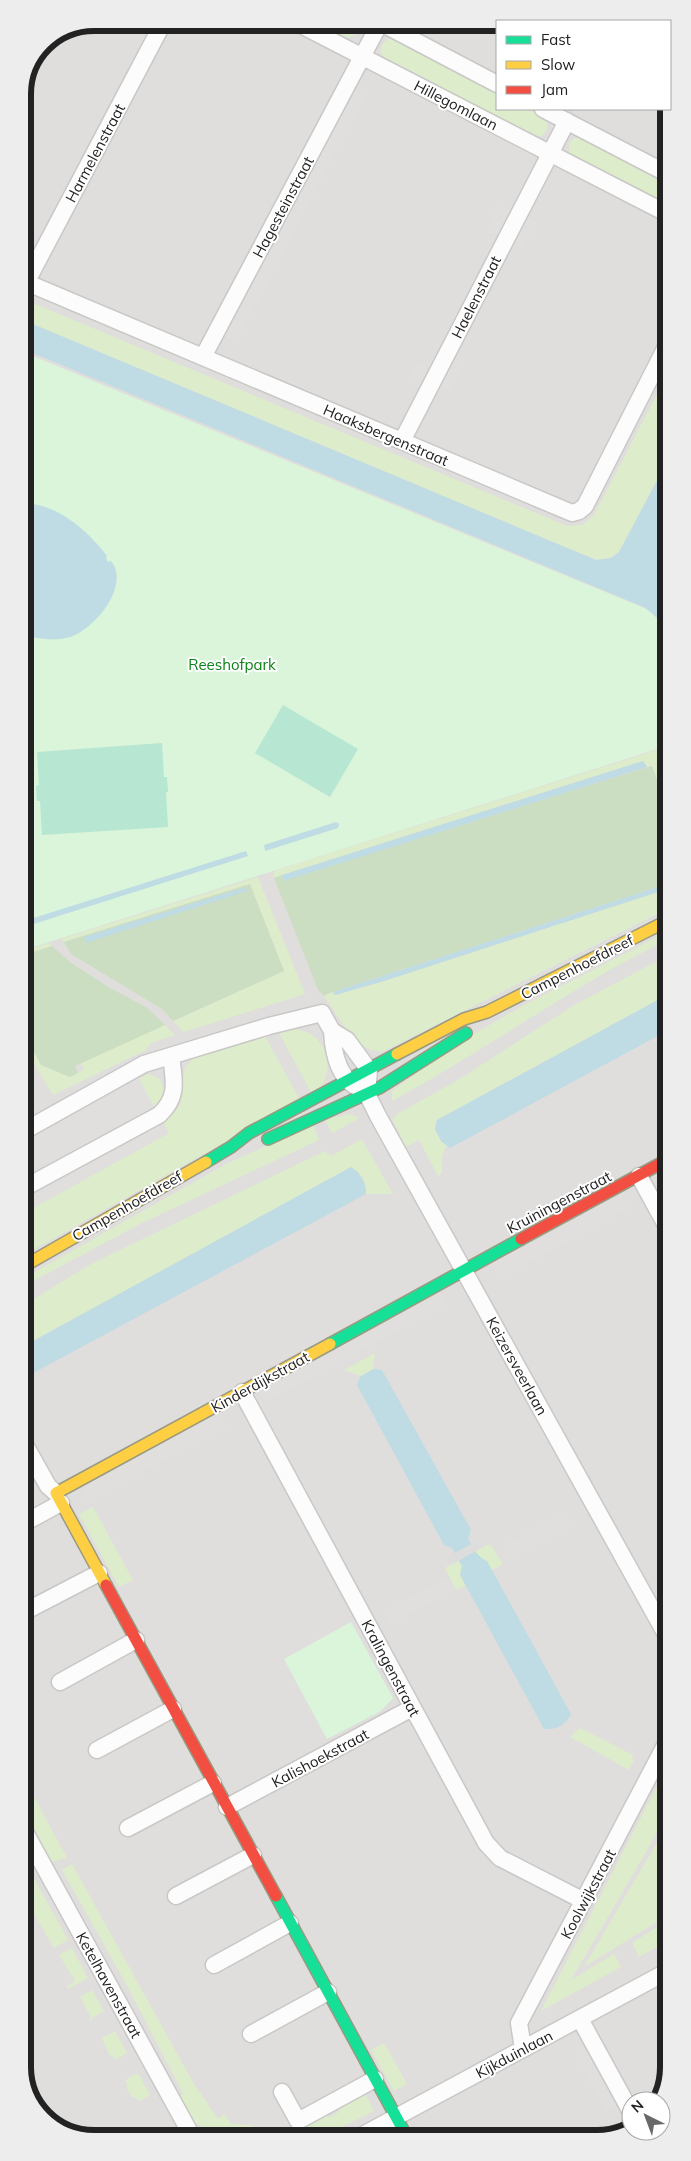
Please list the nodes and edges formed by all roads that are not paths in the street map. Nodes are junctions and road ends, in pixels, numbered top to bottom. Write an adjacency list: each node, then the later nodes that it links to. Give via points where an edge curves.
1 (158, 31): 12 (street, Harmelenstraat)
2 (313, 31): 5 (street, Hillegomlaan)
3 (376, 31): 5 (street)
4 (396, 31): 6 (street)
5 (362, 56): 9 (street, Hillegomlaan); 14 (street, Hagesteinstraat)
6 (496, 83)
7 (545, 110): 8 (street)
8 (567, 121): 9 (street); 10 (street)
9 (550, 153): 11 (street, Hillegomlaan); 16 (street, Haelenstraat)
10 (660, 170)
11 (660, 210)
12 (31, 271)
13 (31, 285): 14 (street, Haaksbergenstraat)
14 (203, 357): 16 (street, Haaksbergenstraat)
15 (660, 359): 16 (street, Haaksbergenstraat, via 585,506 579,511 572,513)
16 (402, 441)
17 (660, 925): 18 (street, Campenhoefdreef)
18 (487, 1012): 21 (street, Campenhoefdreef, via 464,1019); 23 (street, Campenhoefdreef, via 468,1032)
19 (332, 1031): 20 (street, via 322,1013); 21 (street, via 347,1040); 22 (street, via 333,1050)
20 (171, 1056): 24 (street, via 144,1064); 28 (street, via 174,1093 170,1105 159,1115)
21 (369, 1070): 22 (street, Campenhoefdreef); 23 (street)
22 (346, 1081): 23 (street); 25 (street, Campenhoefdreef, via 250,1133)
23 (367, 1094): 25 (street, Campenhoefdreef, via 255,1144); 31 (street, Keizersveerlaan)
24 (31, 1127)
25 (231, 1147): 30 (street, Campenhoefdreef)
26 (660, 1164): 27 (street, Kruiningenstraat)
27 (639, 1176): 29 (street); 31 (street, Kruiningenstraat)
28 (31, 1184)
29 (660, 1213)
30 (31, 1262)
31 (464, 1270): 32 (street, Kinderdijkstraat); 38 (street, Keizersveerlaan)
32 (242, 1392): 34 (street, Kinderdijkstraat); 41 (street, Kralingenstraat)
33 (31, 1456): 34 (street)
34 (58, 1498): 35 (street, Kinderdijkstraat); 36 (street)
35 (31, 1518)
36 (99, 1573): 37 (street); 39 (street)
37 (31, 1608)
38 (660, 1624)
39 (136, 1640): 40 (street); 42 (street)
40 (60, 1682)
41 (412, 1708): 46 (street, Kalishoekstraat); 51 (street, Kralingenstraat, via 492,1851)
42 (173, 1709): 43 (street); 45 (street)
43 (97, 1750)
44 (660, 1755): 51 (street, Koolwijkstraat)
45 (214, 1783): 46 (street); 47 (street)
46 (227, 1807): 49 (street)
47 (128, 1828)
48 (31, 1843): 63 (street, Ketelhavenstraat)
49 (253, 1855): 50 (street); 52 (street)
50 (176, 1896)
51 (584, 1901): 58 (street, Koolwijkstraat, via 519,2023)
52 (290, 1924): 53 (street); 55 (street)
53 (214, 1965)
54 (660, 1975): 56 (street, Kijkduinlaan)
55 (328, 1992): 57 (street); 59 (street)
56 (580, 2019): 58 (street, Kijkduinlaan); 61 (street)
57 (251, 2034)
58 (523, 2049): 62 (street, Kijkduinlaan)
59 (375, 2080): 60 (street, via 298,2121); 62 (street)
60 (282, 2092)
61 (621, 2094)
62 (396, 2117): 64 (street, Kijkduinlaan); 65 (street)
63 (189, 2130)
64 (372, 2130)
65 (403, 2130)

